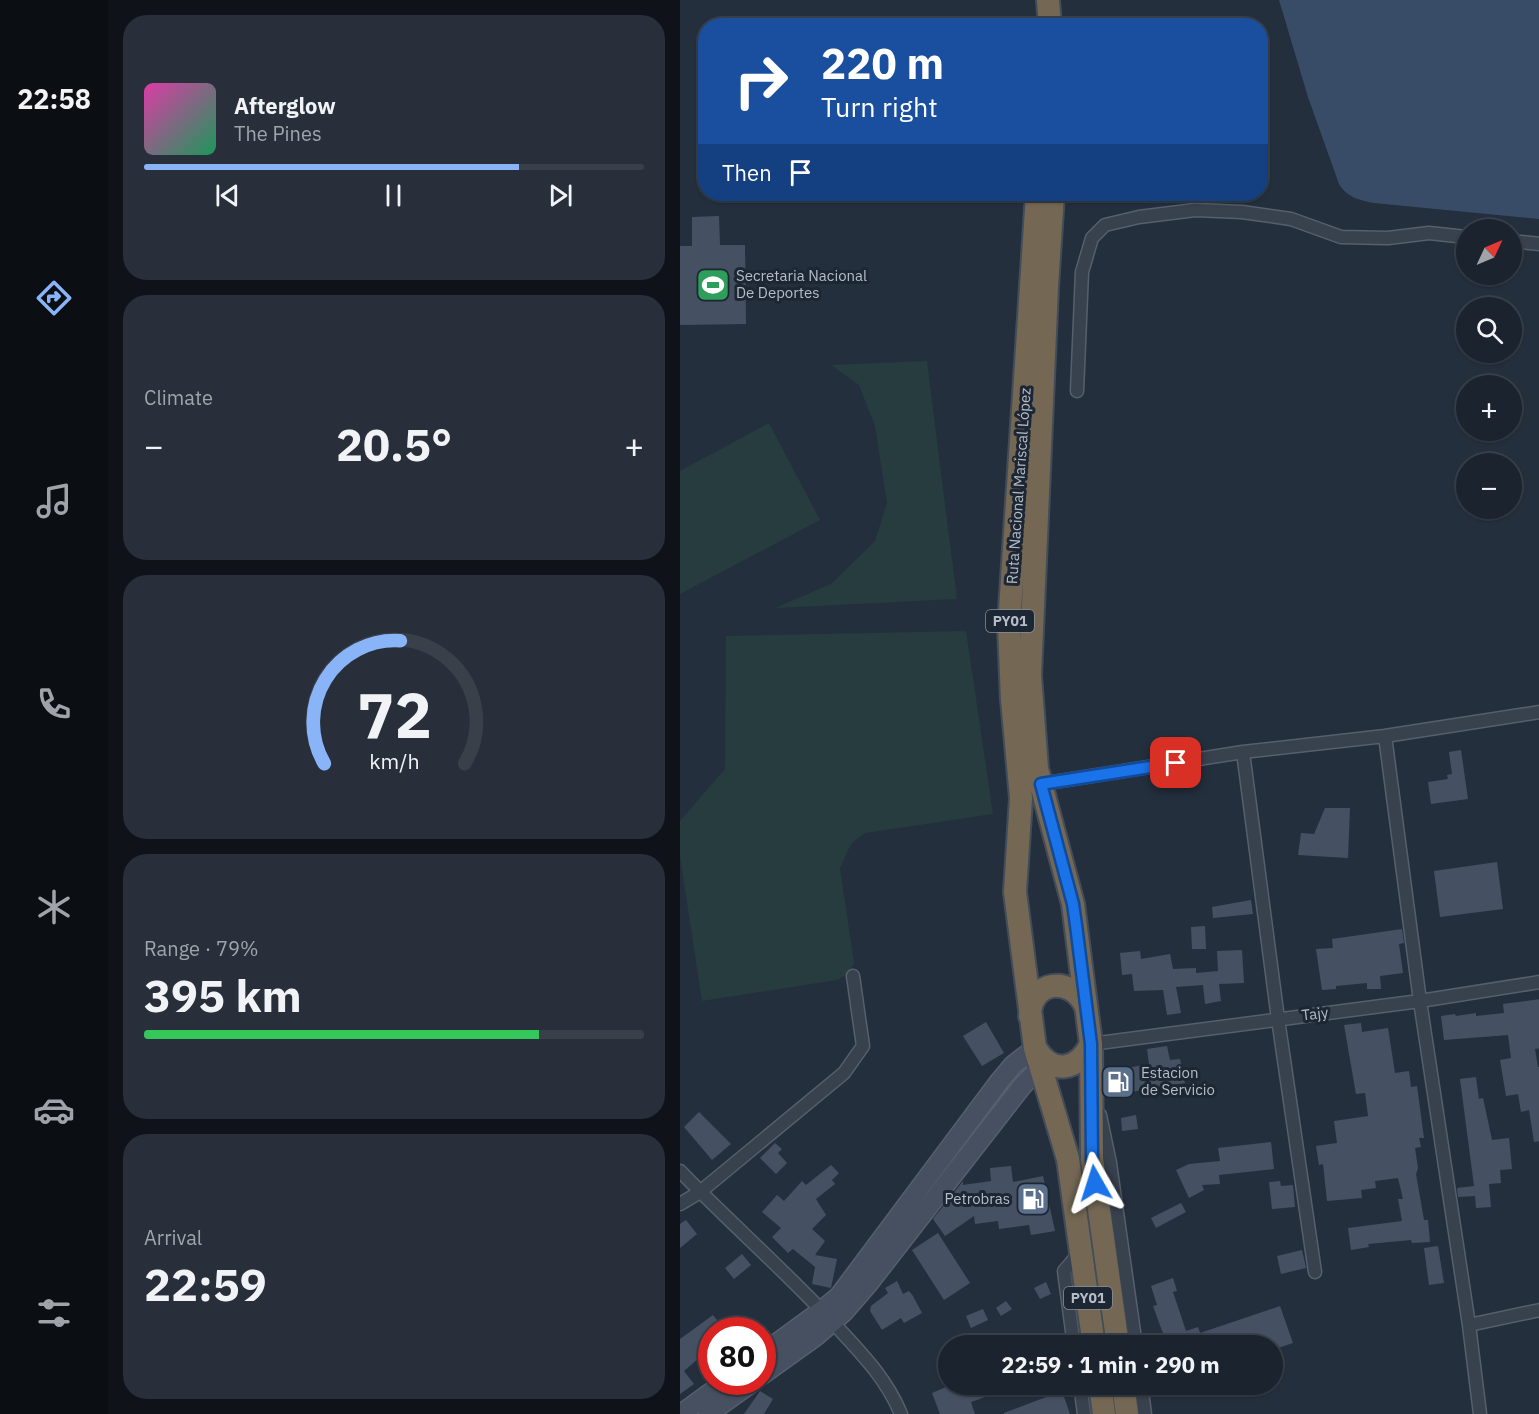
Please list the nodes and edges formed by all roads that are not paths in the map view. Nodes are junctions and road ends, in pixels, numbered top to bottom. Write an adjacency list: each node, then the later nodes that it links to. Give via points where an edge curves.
1 (1033, 0): 3 (highway)
2 (1048, 0): 4 (highway)
3 (1034, 18)
4 (1049, 18)
5 (1037, 201): 19 (highway, Ruta Nacional Mariscal López / PY01, via 1009,626 1021,798 1015,892)
6 (1053, 201): 14 (highway, Ruta Nacional Mariscal López / PY01, via 1030,675)
7 (1456, 236): 10 (street, via 1429,233 1388,238 1341,237 1291,219 1194,210 1105,225 1092,238 1082,272)
8 (1522, 242): 9 (street)
9 (1540, 244)
10 (1077, 391)
11 (1540, 712): 12 (street)
12 (1385, 736): 13 (street); 17 (street)
13 (1243, 752): 14 (street); 20 (street)
14 (1041, 784): 18 (highway, Ruta Nacional Mariscal López / PY01, via 1073,904)
15 (853, 976): 26 (street, via 863,1046 858,1056 844,1073)
16 (1540, 982): 17 (street, Tajy)
17 (1420, 1001): 20 (street, Tajy); 32 (street)
18 (1086, 1007): 19 (highway, via 1073,990 1052,986 1034,998); 21 (highway, Ruta Nacional Mariscal López / PY01)
19 (1030, 1019): 22 (highway, Ruta Nacional Mariscal López / PY01)
20 (1278, 1019): 21 (street, Tajy); 29 (street)
21 (1091, 1044): 23 (highway, via 1076,1064); 24 (highway, Ruta Nacional Mariscal López / PY01)
22 (1035, 1048): 23 (highway, via 1052,1065); 31 (main road, via 1013,1065)
23 (1050, 1069): 28 (highway, PY01); 31 (main road, via 1033,1075 1023,1085 869,1283)
24 (1091, 1072): 35 (highway, Ruta Nacional Mariscal López / PY01, via 1092,1160); 36 (street, via 1110,1163)
25 (680, 1171): 26 (street)
26 (700, 1192): 27 (street); 31 (street)
27 (680, 1204)
28 (1081, 1251): 33 (street, via 1064,1271); 34 (highway, PY01)
29 (1315, 1272)
30 (1540, 1310): 32 (street)
31 (827, 1316): 37 (main road); 38 (main road, via 815,1337); 47 (street, via 873,1366 893,1394)
32 (1469, 1325): 52 (street)
33 (1073, 1335)
34 (1092, 1335)
35 (1116, 1335)
36 (1134, 1335)
37 (776, 1346)
38 (776, 1365)
39 (707, 1395): 45 (main road)
40 (735, 1395): 46 (main road)
41 (1081, 1395): 48 (street)
42 (1101, 1395): 49 (highway)
43 (1124, 1395): 50 (highway)
44 (1142, 1395): 51 (street)
45 (681, 1414)
46 (708, 1414)
47 (901, 1414)
48 (1084, 1414)
49 (1104, 1414)
50 (1127, 1414)
51 (1145, 1414)
52 (1480, 1414)

